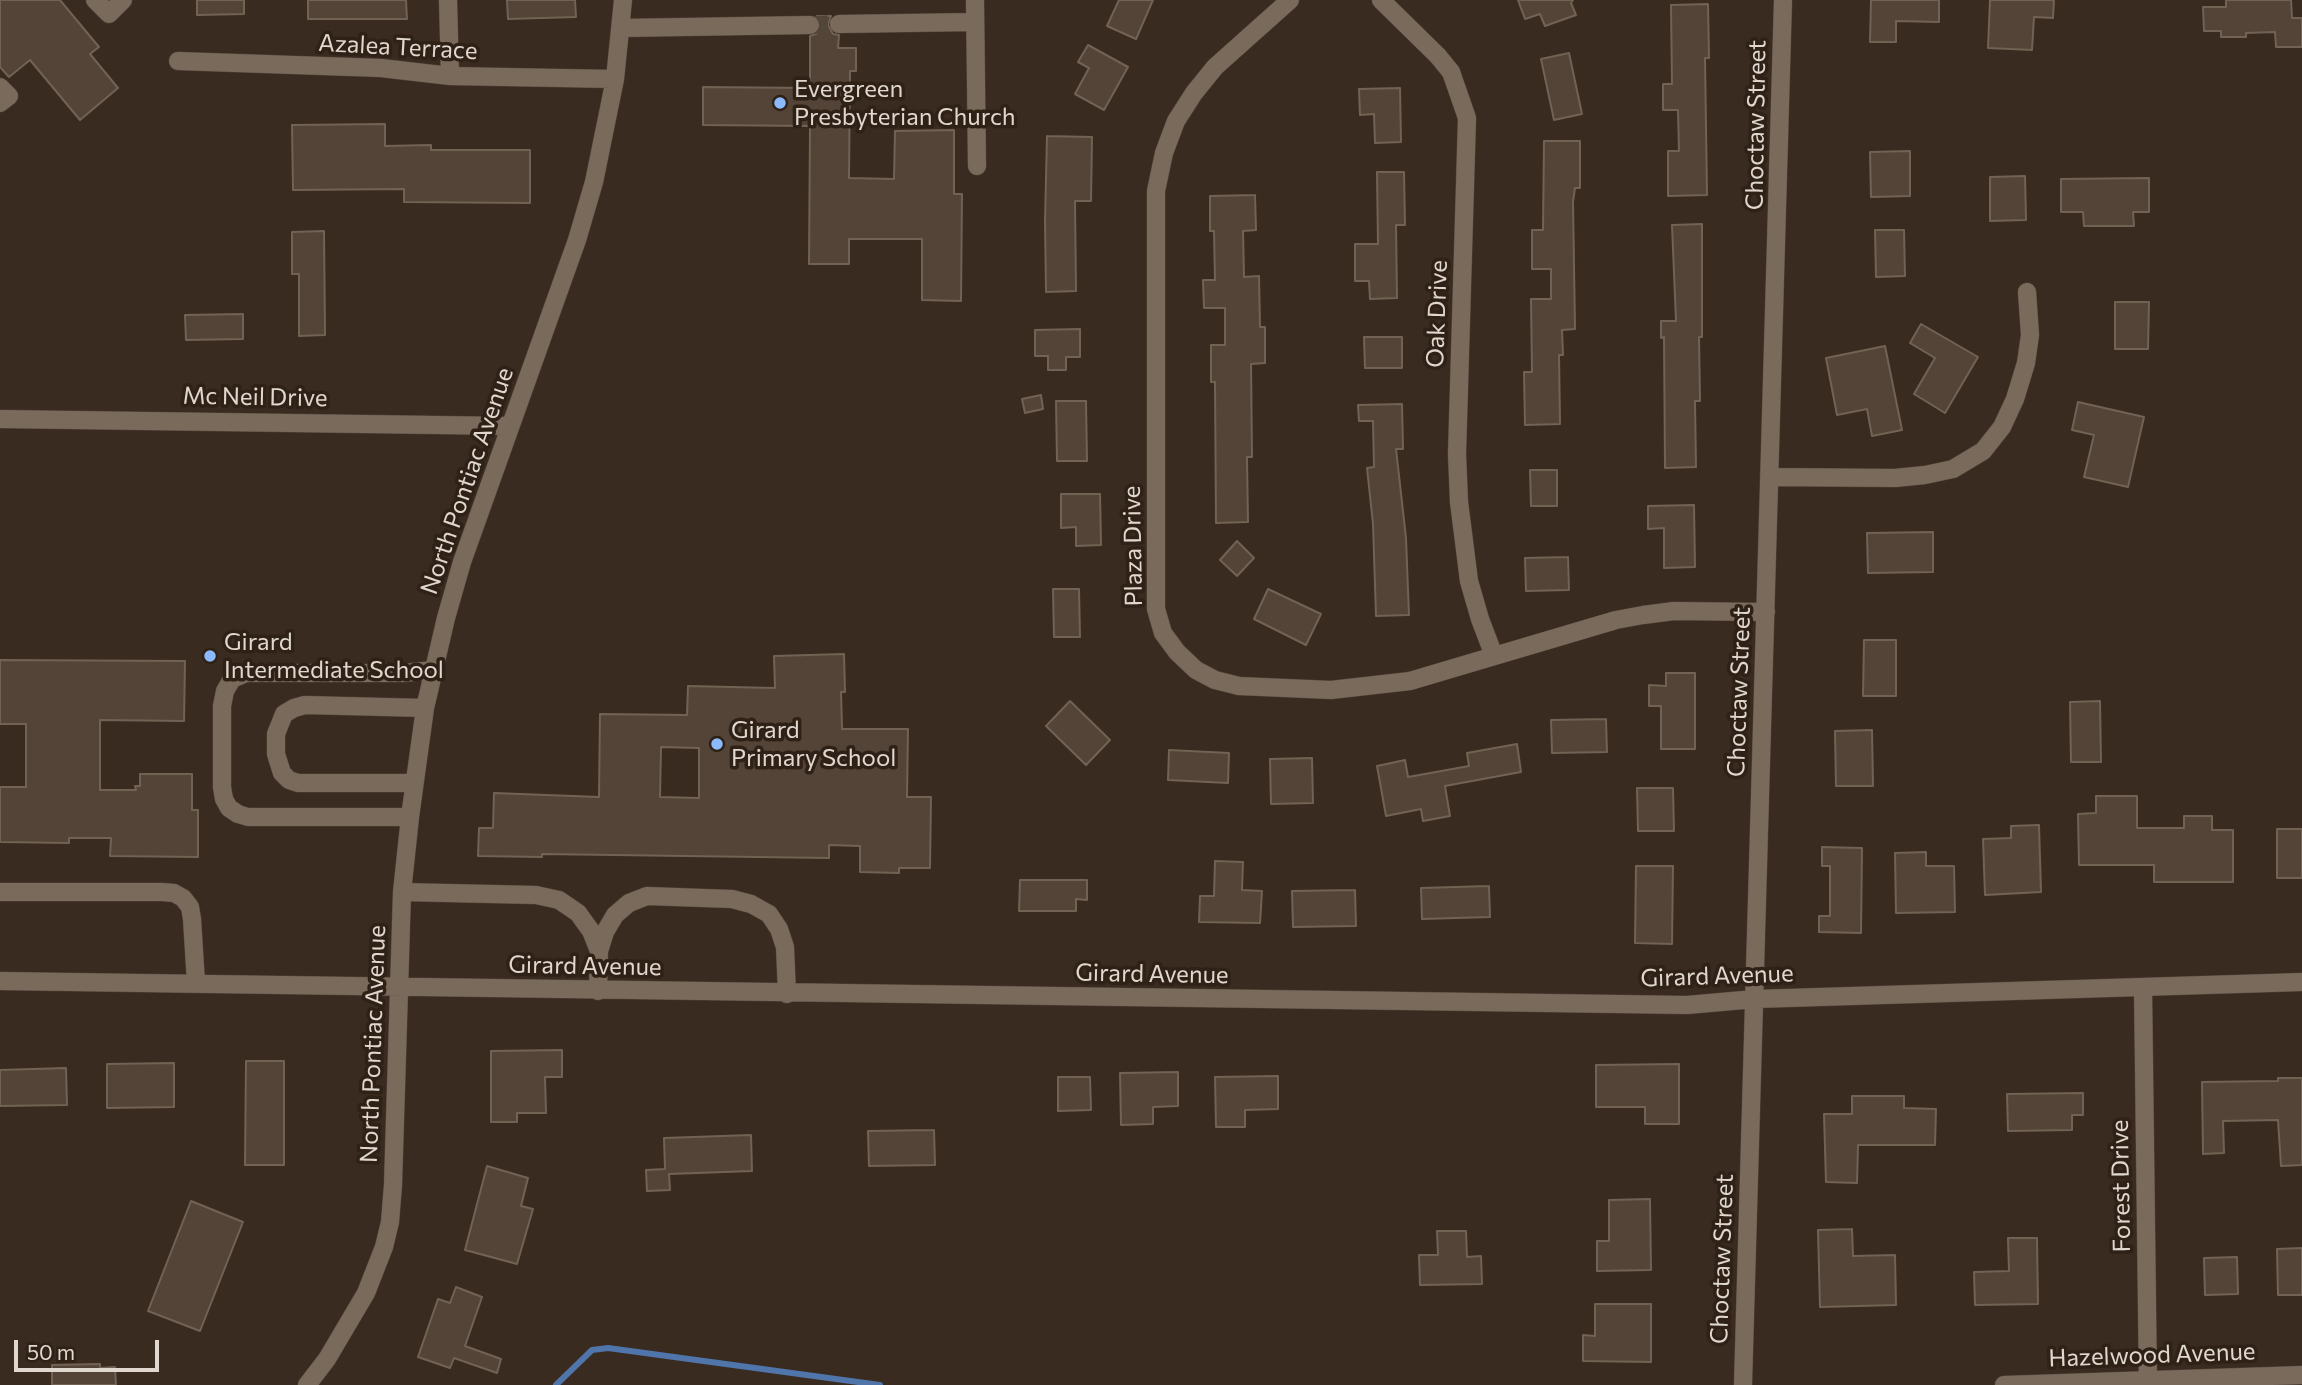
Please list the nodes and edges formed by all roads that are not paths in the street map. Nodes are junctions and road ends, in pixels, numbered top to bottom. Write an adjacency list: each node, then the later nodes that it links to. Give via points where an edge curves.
1 (95, 0): 2 (street, via 109,14)
2 (123, 0)
3 (449, 0): 14 (street)
4 (624, 0): 12 (street, North Pontiac Avenue)
5 (975, 0): 9 (street)
6 (1290, 0): 24 (street, Plaza Drive, via 1215,67 1194,93 1164,153 1156,191 1156,609 1163,633 1196,670 1239,686 1365,687 1410,681)
7 (1381, 0): 24 (street, Oak Drive, via 1451,72 1467,117 1459,502 1469,581)
8 (1783, 0): 22 (street, Choctaw Street)
9 (974, 22): 10 (street); 18 (street)
10 (839, 24)
11 (810, 25): 12 (street)
12 (621, 28): 15 (street, North Pontiac Avenue)
13 (178, 61): 14 (street, Azalea Terrace, via 381,68)
14 (450, 76): 15 (street, Azalea Terrace)
15 (615, 79): 21 (street, North Pontiac Avenue, via 577,240)
16 (0, 87): 17 (street, via 9,96)
17 (0, 103)
18 (977, 166)
19 (2027, 292): 22 (street, via 2030,335 2026,363 2002,427 1983,451 1953,469 1925,475)
20 (0, 419): 21 (street, Mc Neil Drive)
21 (509, 426): 25 (street, North Pontiac Avenue, via 462,562)
22 (1770, 477): 23 (street, Choctaw Street)
23 (1766, 612): 24 (street, Plaza Drive, via 1643,614); 39 (street, Choctaw Street)
24 (1494, 656)
25 (433, 670): 26 (street, North Pontiac Avenue); 28 (street, via 246,673 232,679 222,706 222,788 229,808 238,814)
26 (425, 708): 27 (street, North Pontiac Avenue); 27 (street, via 305,705 284,713 276,734 276,754 289,780)
27 (414, 783): 28 (street, North Pontiac Avenue)
28 (410, 817): 30 (street, North Pontiac Avenue)
29 (0, 891): 34 (street, via 174,893 190,907)
30 (402, 892): 31 (street, via 536,895 559,900 578,913); 35 (street, North Pontiac Avenue)
31 (599, 951): 37 (street); 38 (street, via 615,915 629,903 647,896 732,898 768,914 779,929 785,947)
32 (0, 981): 34 (street, Girard Avenue)
33 (2302, 982): 36 (street, Girard Avenue)
34 (196, 983): 35 (street, Girard Avenue)
35 (400, 986): 37 (street, Girard Avenue); 42 (street, North Pontiac Avenue, via 390,1222 366,1293)
36 (2143, 987): 39 (street, Girard Avenue); 41 (street, Forest Drive)
37 (598, 991): 38 (street, Girard Avenue)
38 (787, 994): 39 (street, Girard Avenue, via 1687,1005)
39 (1755, 999): 43 (street, Choctaw Street)
40 (2302, 1375): 41 (street, Hazelwood Avenue)
41 (2148, 1382): 44 (street, Hazelwood Avenue)
42 (307, 1385)
43 (1743, 1385)
44 (2004, 1385)

